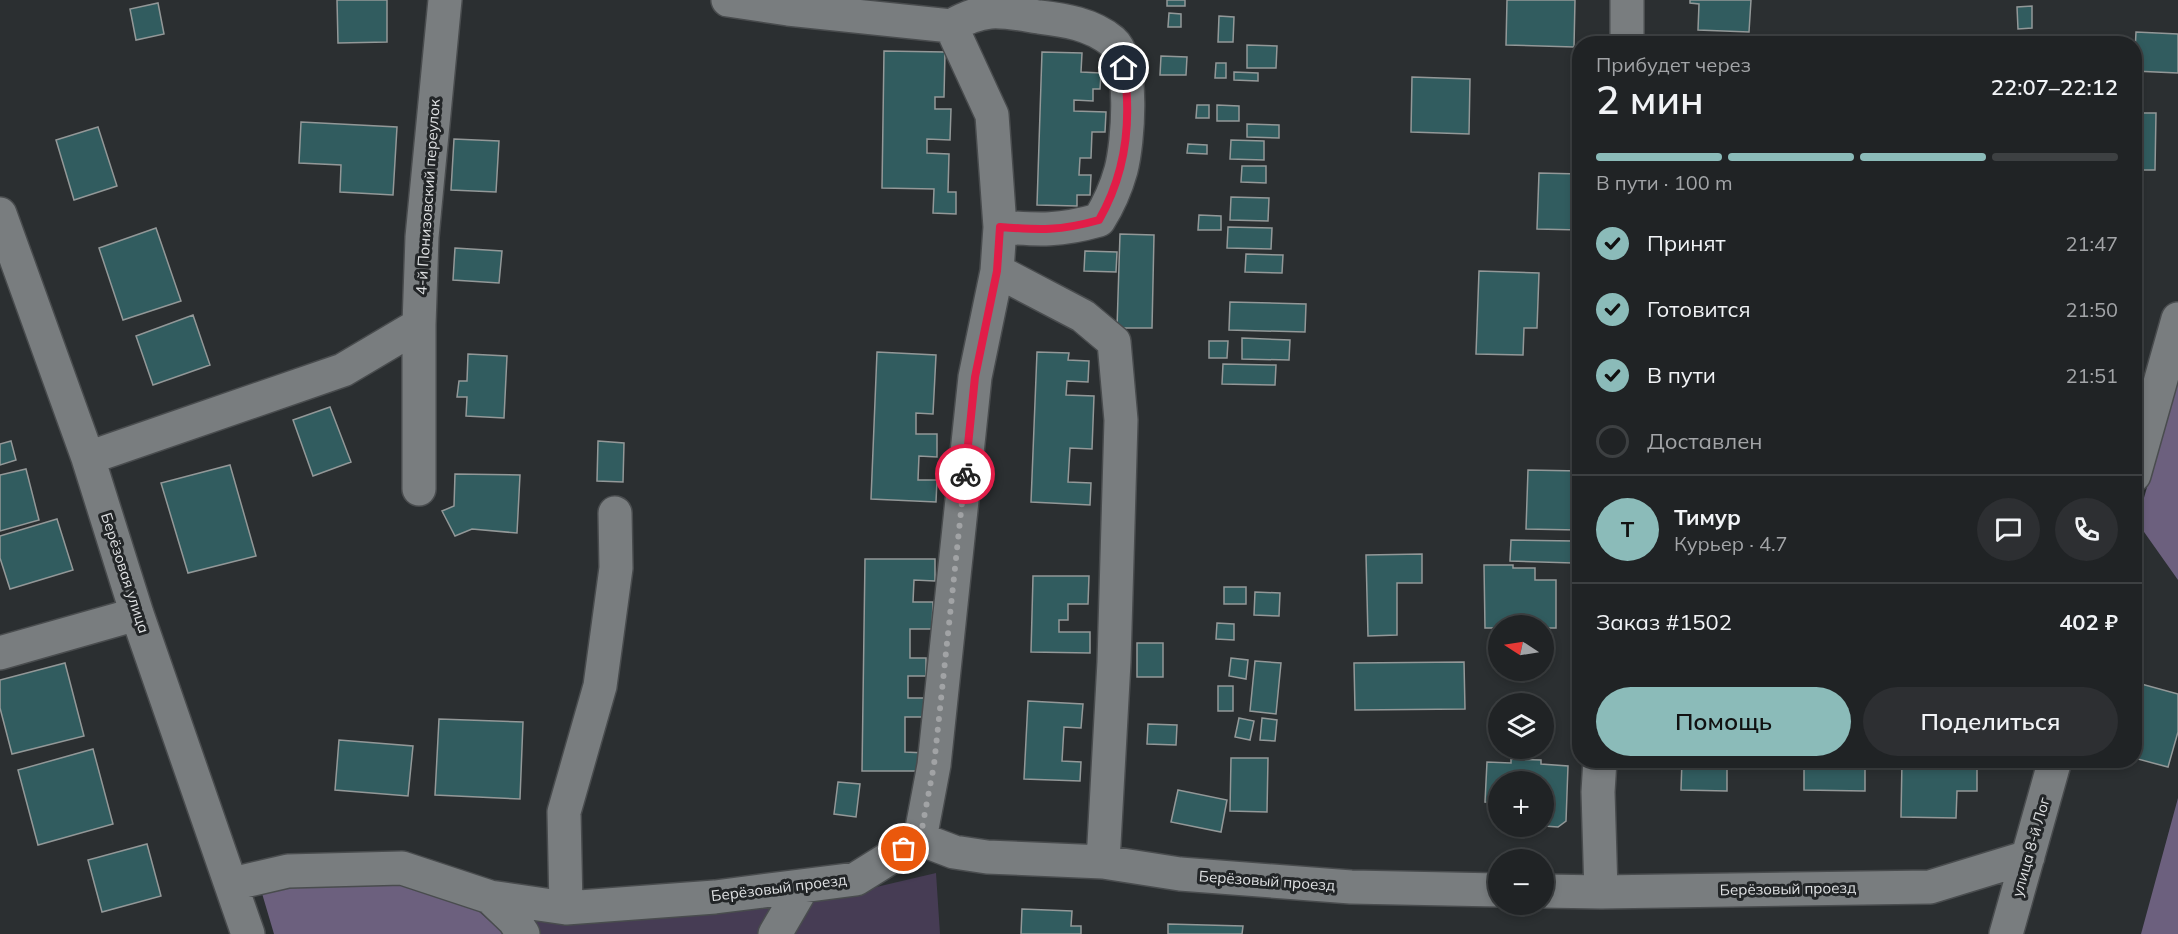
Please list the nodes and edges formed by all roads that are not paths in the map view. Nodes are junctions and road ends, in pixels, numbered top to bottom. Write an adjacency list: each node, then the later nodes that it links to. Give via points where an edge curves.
1 (445, 0): 10 (street, 4-й Понизовский переулок, via 422,237)
2 (728, 0): 4 (street)
3 (1627, 0): 5 (street)
4 (951, 26): 7 (street, via 992,116); 7 (street, via 970,15 998,11 1066,20 1094,29 1114,43 1124,68 1129,99 1122,169 1099,220 1046,230)
5 (1627, 36)
6 (0, 214): 12 (street, Берёзовая улица)
7 (1000, 227): 8 (street)
8 (997, 271): 19 (street, via 975,377 934,765); 21 (street, via 1083,316 1114,342 1121,420)
9 (2178, 319): 11 (street)
10 (420, 325): 12 (street, via 343,370); 13 (street, 4-й Понизовский переулок)
11 (2142, 447)
12 (88, 458): 15 (street, Берёзовая улица)
13 (419, 489)
14 (615, 513): 28 (street, via 616,568 600,686 564,812)
15 (137, 614): 16 (street); 22 (street, Берёзовая улица)
16 (0, 653)
17 (1600, 768): 26 (street)
18 (2053, 768): 20 (street, улица 8-й Лог)
19 (920, 839): 21 (street, Берёзовый проезд, via 954,852); 23 (street, Берёзовый проезд, via 856,879)
20 (2028, 857): 26 (street, Берёзовый проезд, via 1930,887); 32 (street, улица 8-й Лог)
21 (1103, 862): 24 (street, Берёзовый проезд, via 1180,874 1351,887)
22 (232, 884): 27 (street, Берёзовый проезд, via 288,870 402,868); 29 (street, Берёзовая улица)
23 (803, 886): 28 (street, Берёзовый проезд); 31 (street)
24 (1488, 890)
25 (1554, 891): 26 (street, Берёзовый проезд)
26 (1601, 892)
27 (490, 897): 28 (street, Берёзовый проезд); 30 (street)
28 (566, 908)
29 (248, 934)
30 (523, 934)
31 (775, 934)
32 (2006, 934)

